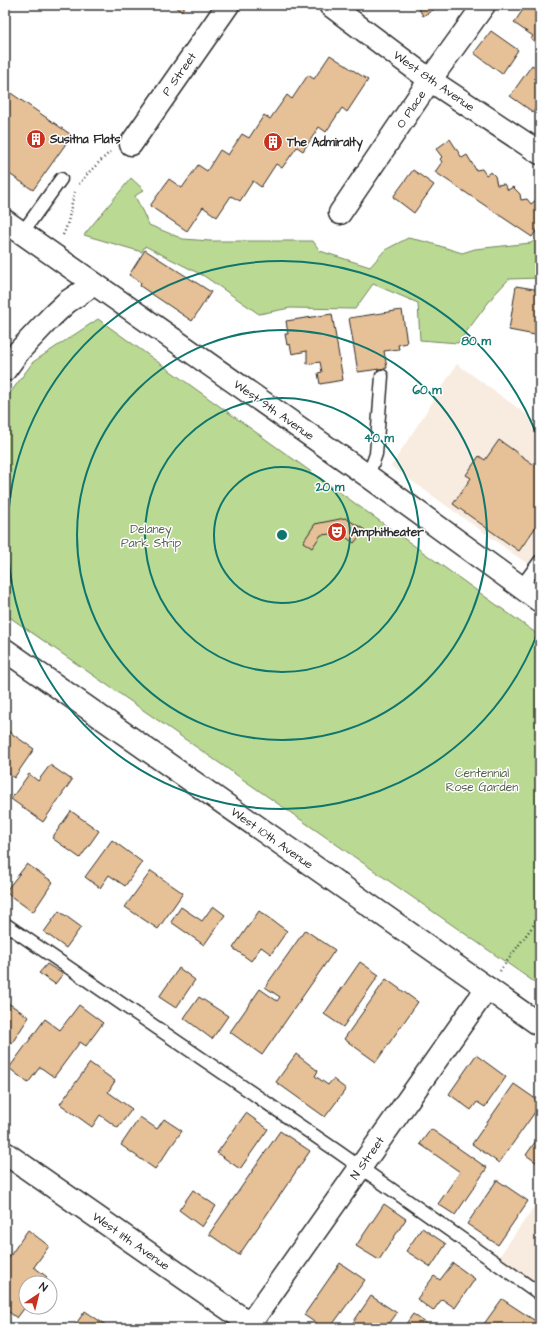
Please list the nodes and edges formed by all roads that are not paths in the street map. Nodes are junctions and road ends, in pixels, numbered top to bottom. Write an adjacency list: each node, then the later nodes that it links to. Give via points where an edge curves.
1 (228, 5): 5 (street, P Street)
2 (330, 5): 4 (street, West 8th Avenue)
3 (484, 5): 4 (street, O Place)
4 (430, 80): 6 (street, West 8th Avenue); 8 (street, O Place)
5 (131, 144)
6 (540, 153)
7 (60, 179): 9 (lane)
8 (340, 214)
9 (14, 227): 10 (street, West 9th Avenue)
10 (94, 284): 11 (street, via 67,302 52,316); 13 (street, West 9th Avenue)
11 (5, 370)
12 (382, 376): 13 (lane, via 376,454)
13 (368, 476): 15 (street, West 9th Avenue)
14 (540, 561): 15 (lane)
15 (521, 587): 16 (street, West 9th Avenue)
16 (540, 601)
17 (5, 650): 19 (street, West 10th Avenue)
18 (5, 924): 22 (lane)
19 (487, 988): 20 (street, West 10th Avenue); 22 (street, N Street)
20 (540, 1025)
21 (5, 1153): 24 (street, West 11th Avenue)
22 (360, 1168): 23 (lane); 24 (street, N Street)
23 (540, 1294)
24 (251, 1326)

